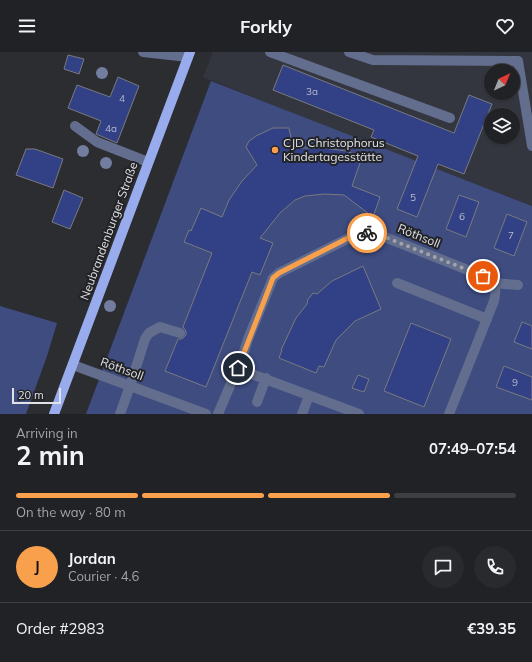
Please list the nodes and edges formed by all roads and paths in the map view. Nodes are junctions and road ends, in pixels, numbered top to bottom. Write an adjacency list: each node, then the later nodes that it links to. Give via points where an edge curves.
1 (143, 52): 4 (street, Neubrandenburger Straße)
2 (270, 52): 5 (street)
3 (349, 52): 7 (street, via 373,60 518,61)
4 (190, 55): 8 (main road, Neubrandenburger Straße)
5 (450, 118)
6 (75, 126): 8 (street, via 97,142)
7 (532, 146)
8 (148, 162): 14 (main road, Neubrandenburger Straße)
9 (397, 283): 12 (street)
10 (493, 283): 11 (street); 12 (street, via 496,291); 15 (street, Röthsoll, via 483,276 387,238 376,234 358,233 273,278)
11 (518, 285)
12 (487, 319): 27 (street)
13 (180, 333): 17 (street, via 160,327 149,333)
14 (73, 365): 17 (street, Röthsoll); 20 (main road, Neubrandenburger Straße)
15 (238, 368): 16 (street); 23 (street, Röthsoll)
16 (266, 378): 18 (street); 19 (street)
17 (130, 386): 21 (street); 22 (street, Röthsoll)
18 (312, 397): 24 (street); 25 (street); 26 (street)
19 (257, 402)
20 (54, 414)
21 (120, 414)
22 (206, 414)
23 (218, 414)
24 (302, 414)
25 (309, 414)
26 (359, 414)
27 (449, 414)

